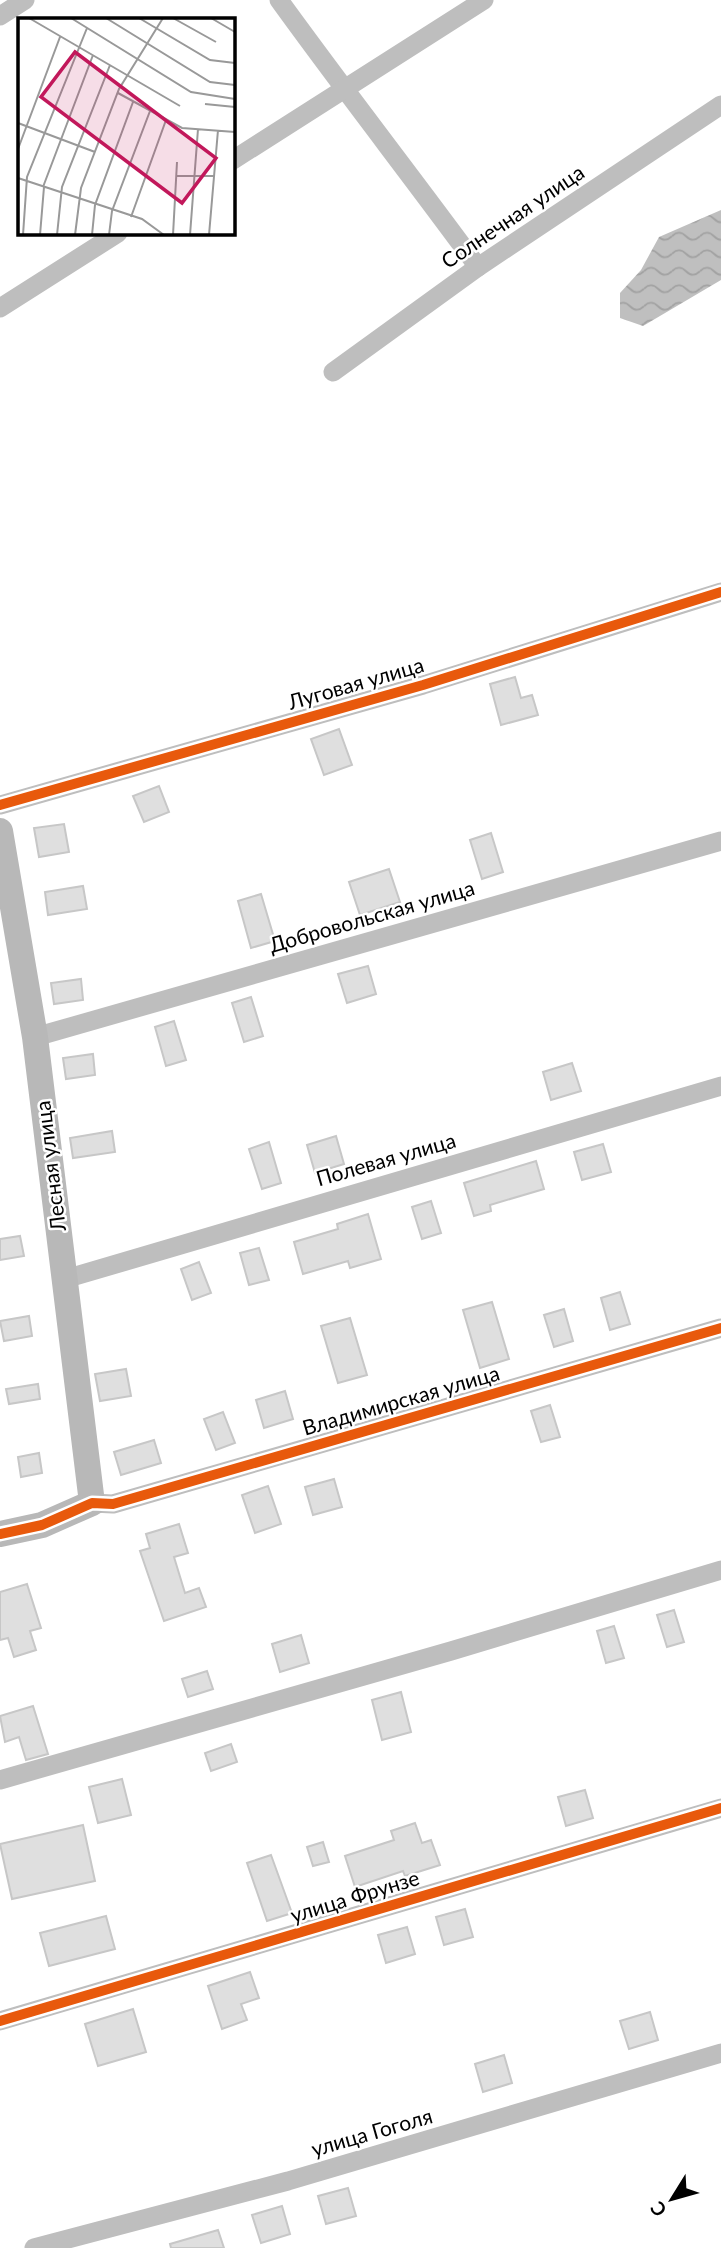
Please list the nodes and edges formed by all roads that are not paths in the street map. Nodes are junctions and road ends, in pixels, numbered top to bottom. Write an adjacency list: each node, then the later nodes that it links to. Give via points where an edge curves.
1 (25, 0): 4 (street)
2 (279, 0): 5 (street)
3 (484, 0): 5 (street)
4 (0, 16)
5 (343, 89): 7 (street); 9 (street)
6 (721, 105): 9 (street, Солнечная улица)
7 (234, 159)
8 (116, 234): 10 (street)
9 (478, 267): 11 (street, Солнечная улица)
10 (0, 308)
11 (333, 372)
12 (721, 593): 13 (street, Луговая улица, via 423,685)
13 (0, 805)
14 (0, 831): 16 (street, Лесная улица)
15 (721, 841): 16 (street, Добровольская улица)
16 (35, 1037): 18 (street, Лесная улица)
17 (721, 1086): 18 (street, Полевая улица)
18 (65, 1279): 20 (street, Лесная улица)
19 (721, 1328): 20 (street, Владимирская улица, via 113,1504)
20 (92, 1503): 21 (street, via 42,1525)
21 (0, 1534)
22 (721, 1570): 23 (street)
23 (0, 1780)
24 (721, 1808): 25 (street, улица Фрунзе)
25 (0, 2021)
26 (721, 2053): 27 (street, улица Гоголя, via 288,2181)
27 (34, 2248)

